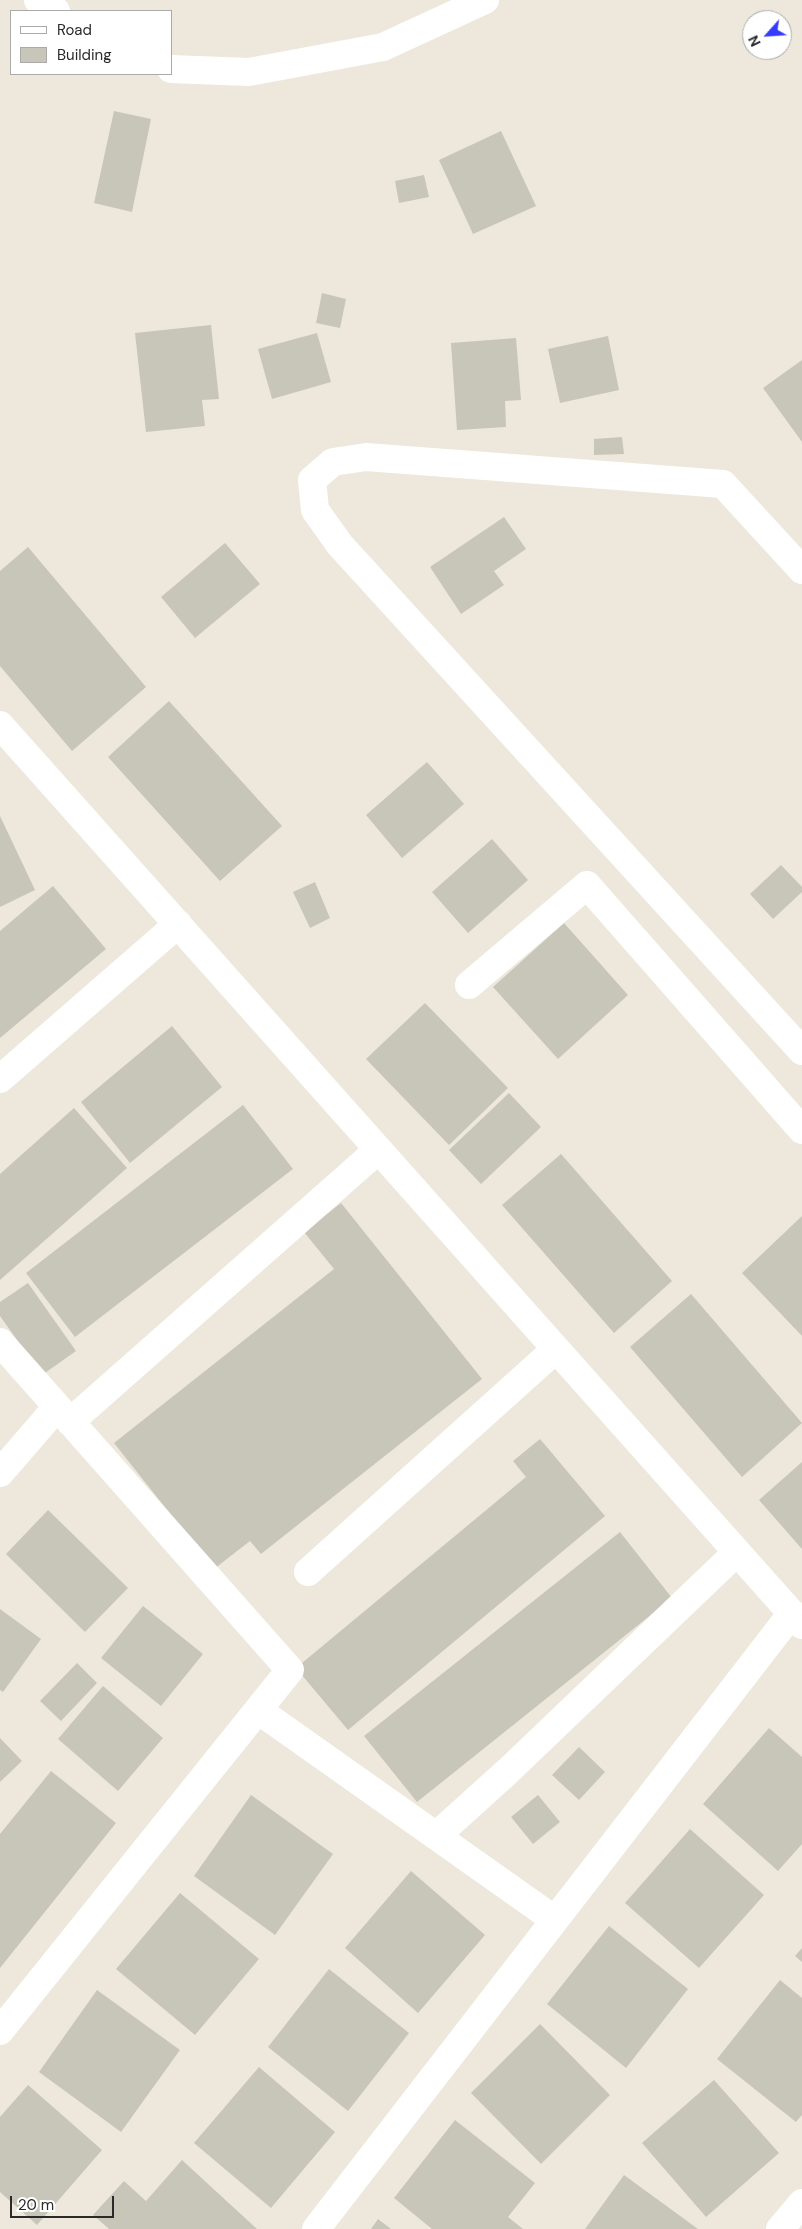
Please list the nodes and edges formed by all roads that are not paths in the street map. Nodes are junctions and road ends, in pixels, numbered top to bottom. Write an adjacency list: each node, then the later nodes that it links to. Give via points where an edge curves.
1 (38, 0): 3 (street)
2 (485, 0): 4 (street, via 383,47 249,72)
3 (54, 10)
4 (172, 69)
5 (802, 570): 9 (street, via 723,484 366,457 334,462 312,480 315,510 340,546)
6 (0, 725): 7 (street)
7 (178, 924): 10 (street); 12 (street)
8 (469, 985): 11 (street, via 587,885)
9 (802, 1052)
10 (0, 1079)
11 (802, 1130)
12 (378, 1150): 14 (street); 15 (street)
13 (0, 1342): 15 (street)
14 (556, 1349): 17 (street); 18 (street)
15 (64, 1415): 16 (street); 20 (street, via 290,1670)
16 (0, 1473)
17 (736, 1553): 19 (street); 21 (street)
18 (308, 1572)
19 (797, 1619): 22 (street)
20 (258, 1710): 21 (street); 23 (street)
21 (436, 1836): 22 (street)
22 (555, 1920): 25 (street)
23 (0, 2031)
24 (802, 2202): 26 (street)
25 (316, 2229)
26 (780, 2229)

